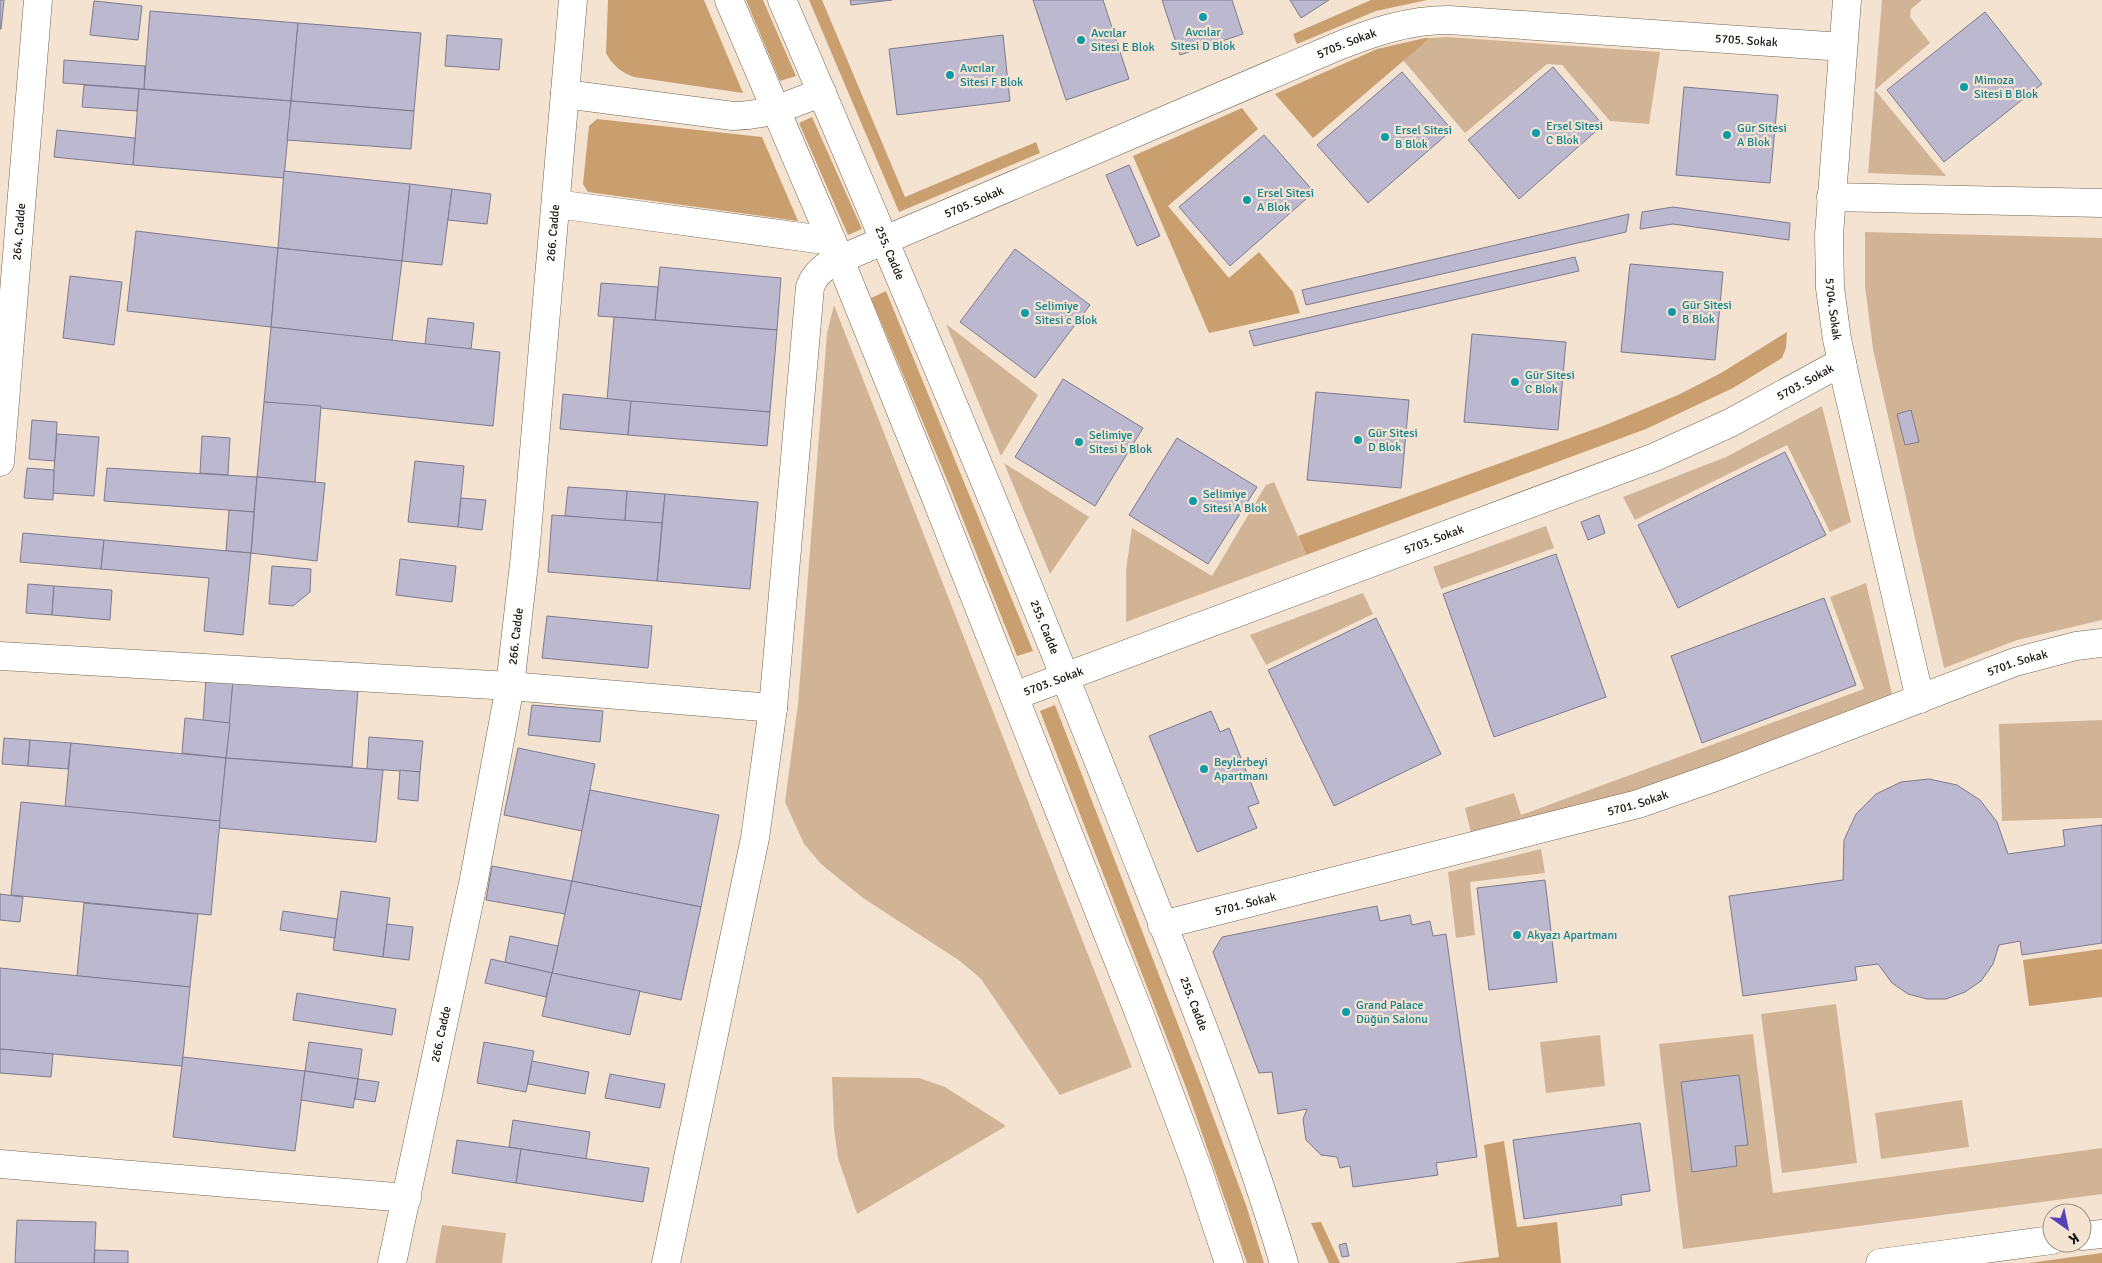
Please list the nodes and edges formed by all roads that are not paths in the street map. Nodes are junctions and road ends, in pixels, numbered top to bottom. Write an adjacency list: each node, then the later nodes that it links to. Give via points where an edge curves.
1 (38, 0): 17 (street, 264. Cadde)
2 (574, 0): 9 (street, 266. Cadde)
3 (729, 0): 10 (street)
4 (782, 0): 8 (street, 255. Cadde)
5 (1847, 0): 7 (street, 5704. Sokak)
6 (1449, 10): 7 (street, 5705. Sokak); 14 (street, 5705. Sokak, via 1428,20 1381,29)
7 (1843, 47): 11 (street, 5704. Sokak)
8 (822, 92): 10 (street); 14 (street, 255. Cadde)
9 (565, 94): 10 (street, via 733,116); 13 (street, 266. Cadde)
10 (776, 111): 15 (street)
11 (1831, 197): 12 (street); 16 (street, 5704. Sokak, via 1830,288)
12 (2102, 203)
13 (556, 204): 15 (street); 21 (street, 266. Cadde, via 525,556)
14 (885, 241): 15 (street, 5705. Sokak); 20 (street, 255. Cadde, via 986,479)
15 (836, 250): 22 (street); 24 (street, 5705. Sokak, via 810,287)
16 (1842, 362): 20 (street, 5703. Sokak, via 1730,423 1655,457); 23 (street, 5704. Sokak)
17 (0, 462)
18 (2102, 643): 23 (street, 5701. Sokak, via 2076,646 2015,662)
19 (0, 656): 21 (street)
20 (1065, 677): 22 (street, 5703. Sokak); 25 (street, 255. Cadde)
21 (510, 686): 24 (street); 27 (street, 266. Cadde)
22 (1014, 696): 31 (street, via 1141,1018)
23 (1920, 699): 25 (street, 5701. Sokak, via 1638,804)
24 (773, 708): 30 (street, 5705. Sokak, via 755,838)
25 (1162, 925): 32 (street, 255. Cadde, via 1249,1157)
26 (0, 1164): 27 (street)
27 (407, 1198): 29 (street, 266. Cadde)
28 (2042, 1241): 33 (street)
29 (392, 1263)
30 (666, 1263)
31 (1229, 1263)
32 (1284, 1263)
33 (1880, 1263)

